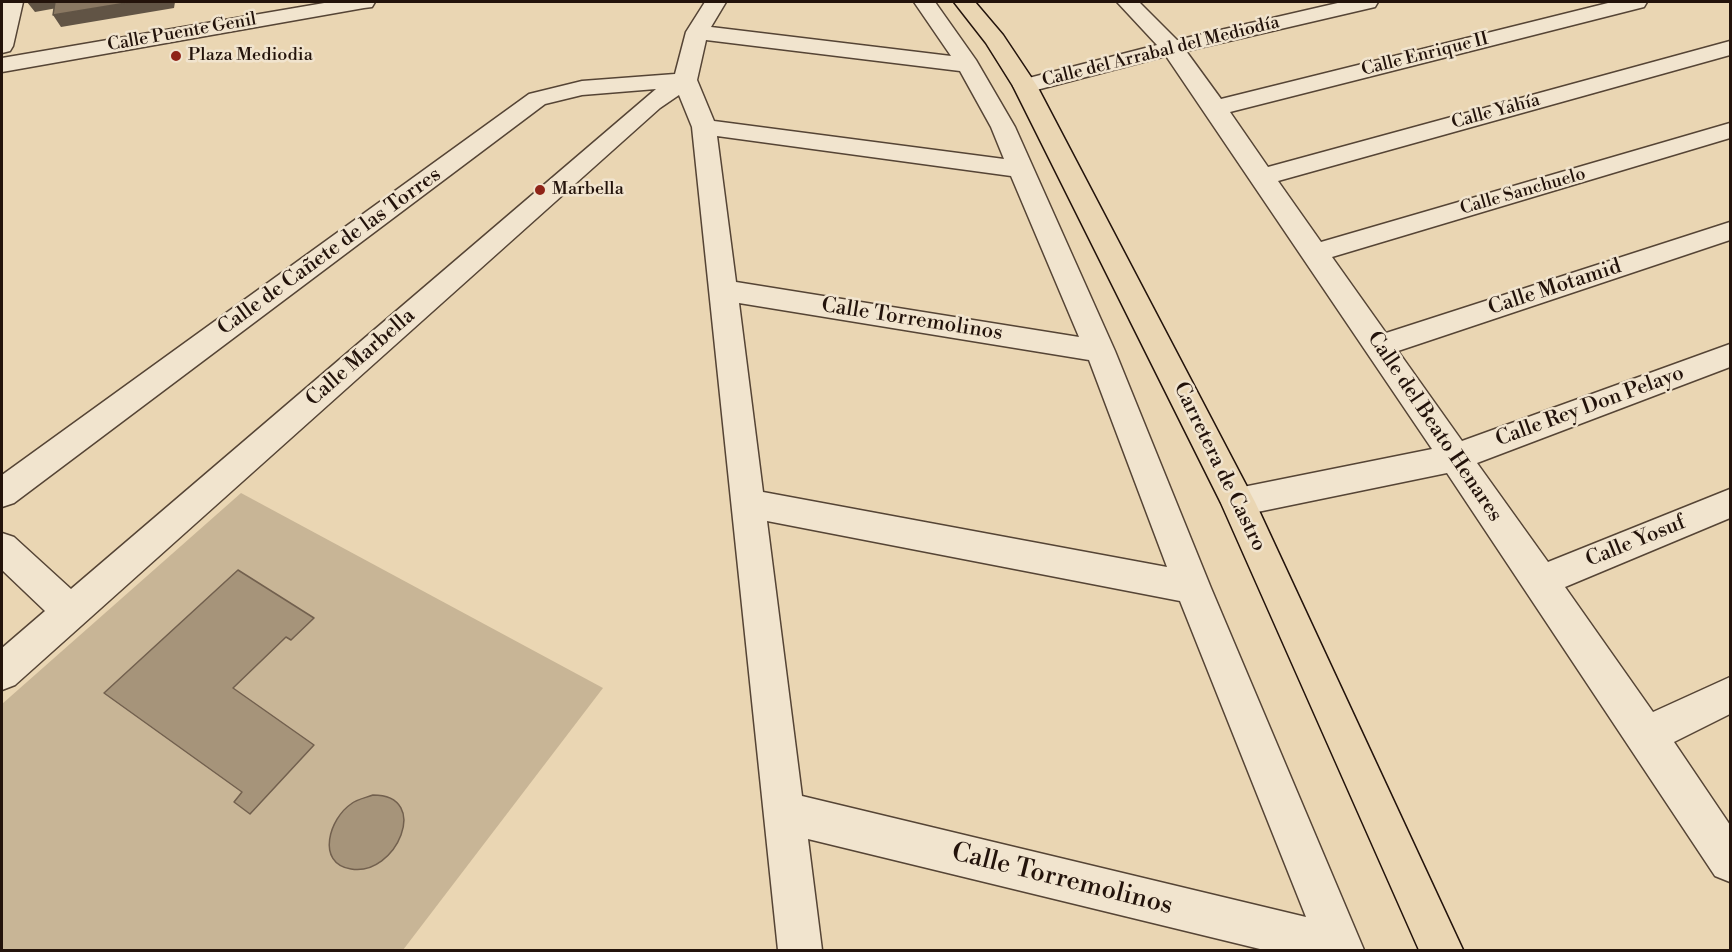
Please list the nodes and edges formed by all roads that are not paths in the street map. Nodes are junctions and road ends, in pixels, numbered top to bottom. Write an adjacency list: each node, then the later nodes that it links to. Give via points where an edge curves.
1 (12, 2): 12 (street)
2 (230, 2): 10 (street)
3 (363, 2): 10 (street, Calle Puente Genil)
4 (716, 2): 11 (street)
5 (925, 2): 16 (street, Calle Torremolinos)
6 (964, 2): 18 (main road, Carretera de Castro)
7 (1127, 2): 13 (street, Calle del Beato Henares)
8 (1368, 2): 13 (street, Calle del Arrabal del Mediodía)
9 (1636, 2): 19 (street, Calle Enrique II)
10 (232, 24): 15 (street, Calle Puente Genil)
11 (697, 32): 16 (street); 17 (street)
12 (2, 46)
13 (1172, 48): 18 (street, Calle del Arrabal del Mediodía); 19 (street, Calle del Beato Henares)
14 (1731, 48): 23 (street, Calle Yahía)
15 (2, 65)
16 (968, 65): 22 (street, Calle Torremolinos, via 1003,127)
17 (685, 80): 20 (street); 31 (street, Calle de Cañete de las Torres, via 582,88 537,99); 38 (street, Calle Marbella, via 652,103)
18 (1025, 86): 32 (main road, Carretera de Castro)
19 (1215, 108): 23 (street, Calle del Beato Henares)
20 (704, 127): 22 (street); 26 (street)
21 (1731, 130): 25 (street, Calle Sanchuelo)
22 (1021, 169): 28 (street, Calle Torremolinos)
23 (1261, 177): 25 (street, Calle del Beato Henares)
24 (1731, 231): 27 (street, Calle Motamid)
25 (1315, 254): 27 (street, Calle del Beato Henares)
26 (723, 290): 28 (street, Calle Torremolinos); 33 (street)
27 (1379, 346): 30 (street, Calle del Beato Henares)
28 (1100, 351): 37 (street, Calle Torremolinos)
29 (1731, 355): 30 (street, Calle Rey Don Pelayo)
30 (1454, 458): 32 (street, Calle Rey Don Pelayo); 36 (street, Calle del Beato Henares)
31 (2, 493)
32 (1238, 502): 46 (main road, Carretera de Castro)
33 (748, 503): 37 (street); 42 (street)
34 (1731, 503): 36 (street, Calle Yosuf)
35 (2, 548): 38 (street)
36 (1541, 581): 41 (street, Calle del Beato Henares)
37 (1193, 588): 44 (street, Calle Torremolinos)
38 (71, 612): 39 (street, Calle Marbella)
39 (2, 672)
40 (1731, 695): 41 (street)
41 (1646, 735): 43 (street, Calle del Beato Henares)
42 (783, 812): 44 (street, Calle Torremolinos); 45 (street)
43 (1731, 861)
44 (1341, 949)
45 (800, 951)
46 (1442, 951)

